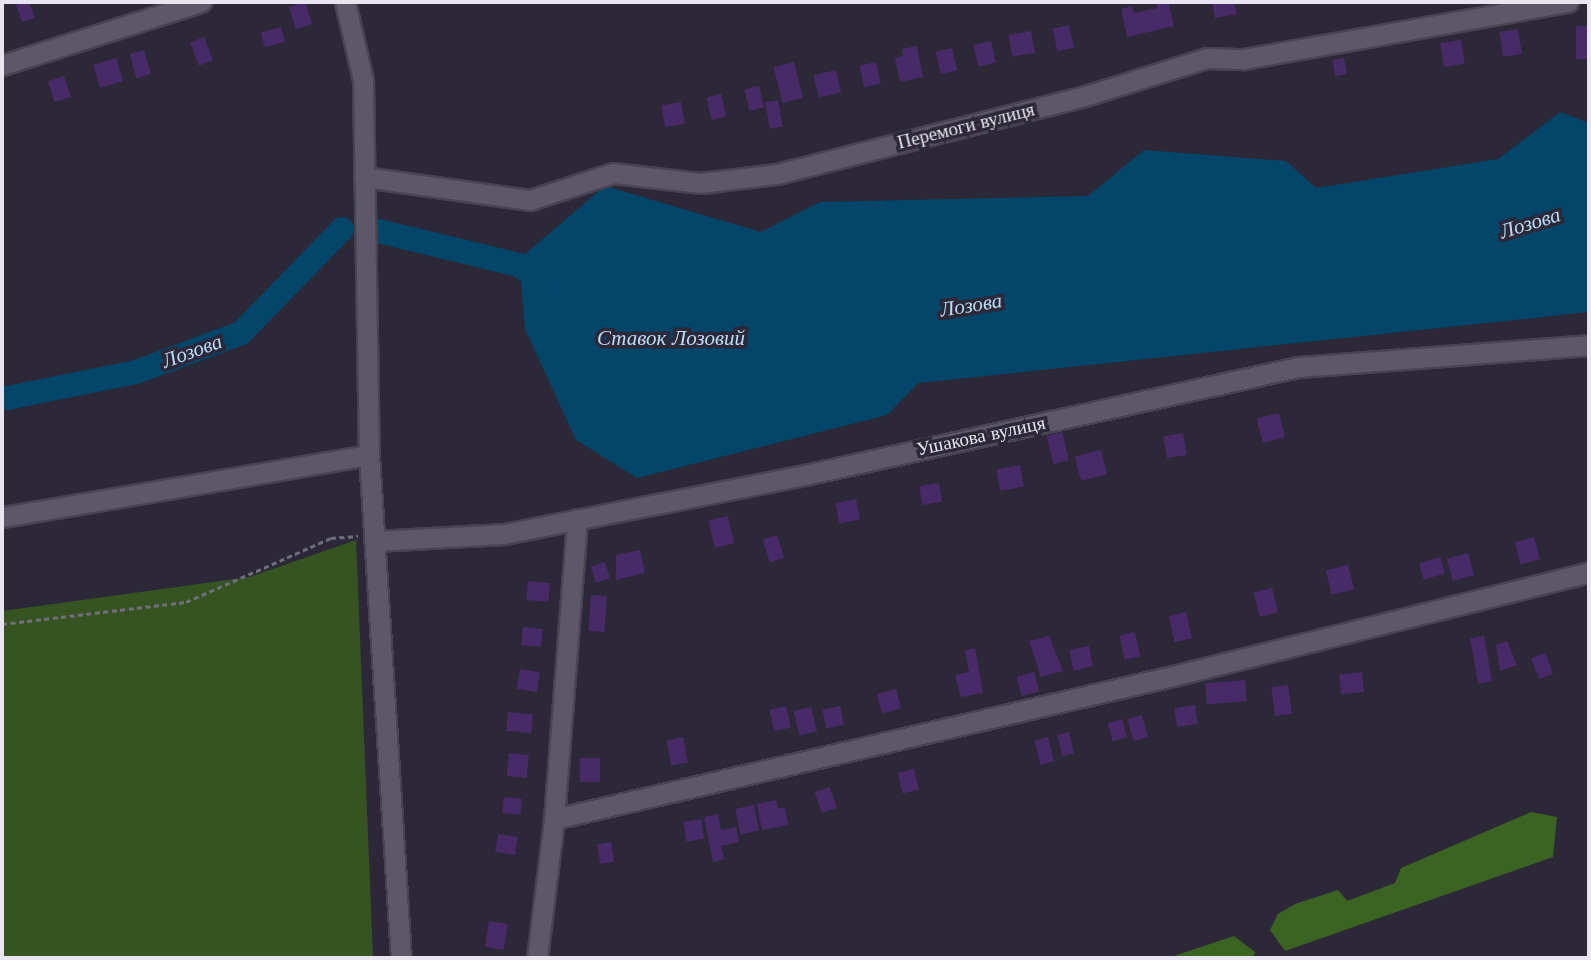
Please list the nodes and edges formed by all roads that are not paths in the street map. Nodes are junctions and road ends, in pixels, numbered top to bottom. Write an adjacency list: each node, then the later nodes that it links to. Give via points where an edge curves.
1 (201, 2): 4 (street)
2 (345, 2): 5 (street, via 363,80)
3 (1569, 2): 5 (street, Перемоги вулиця, via 1244,59 1207,58 1085,96 777,174 701,183 613,173 530,200)
4 (2, 65)
5 (364, 177): 7 (street)
6 (1589, 345): 9 (street, Ушакова вулиця, via 1298,367)
7 (369, 455): 8 (street); 10 (street)
8 (2, 517)
9 (578, 519): 10 (street, Ушакова вулиця, via 503,534); 12 (street)
10 (375, 538): 13 (street)
11 (1589, 572): 12 (street, via 1186,673)
12 (554, 819): 14 (street)
13 (401, 958)
14 (537, 958)

